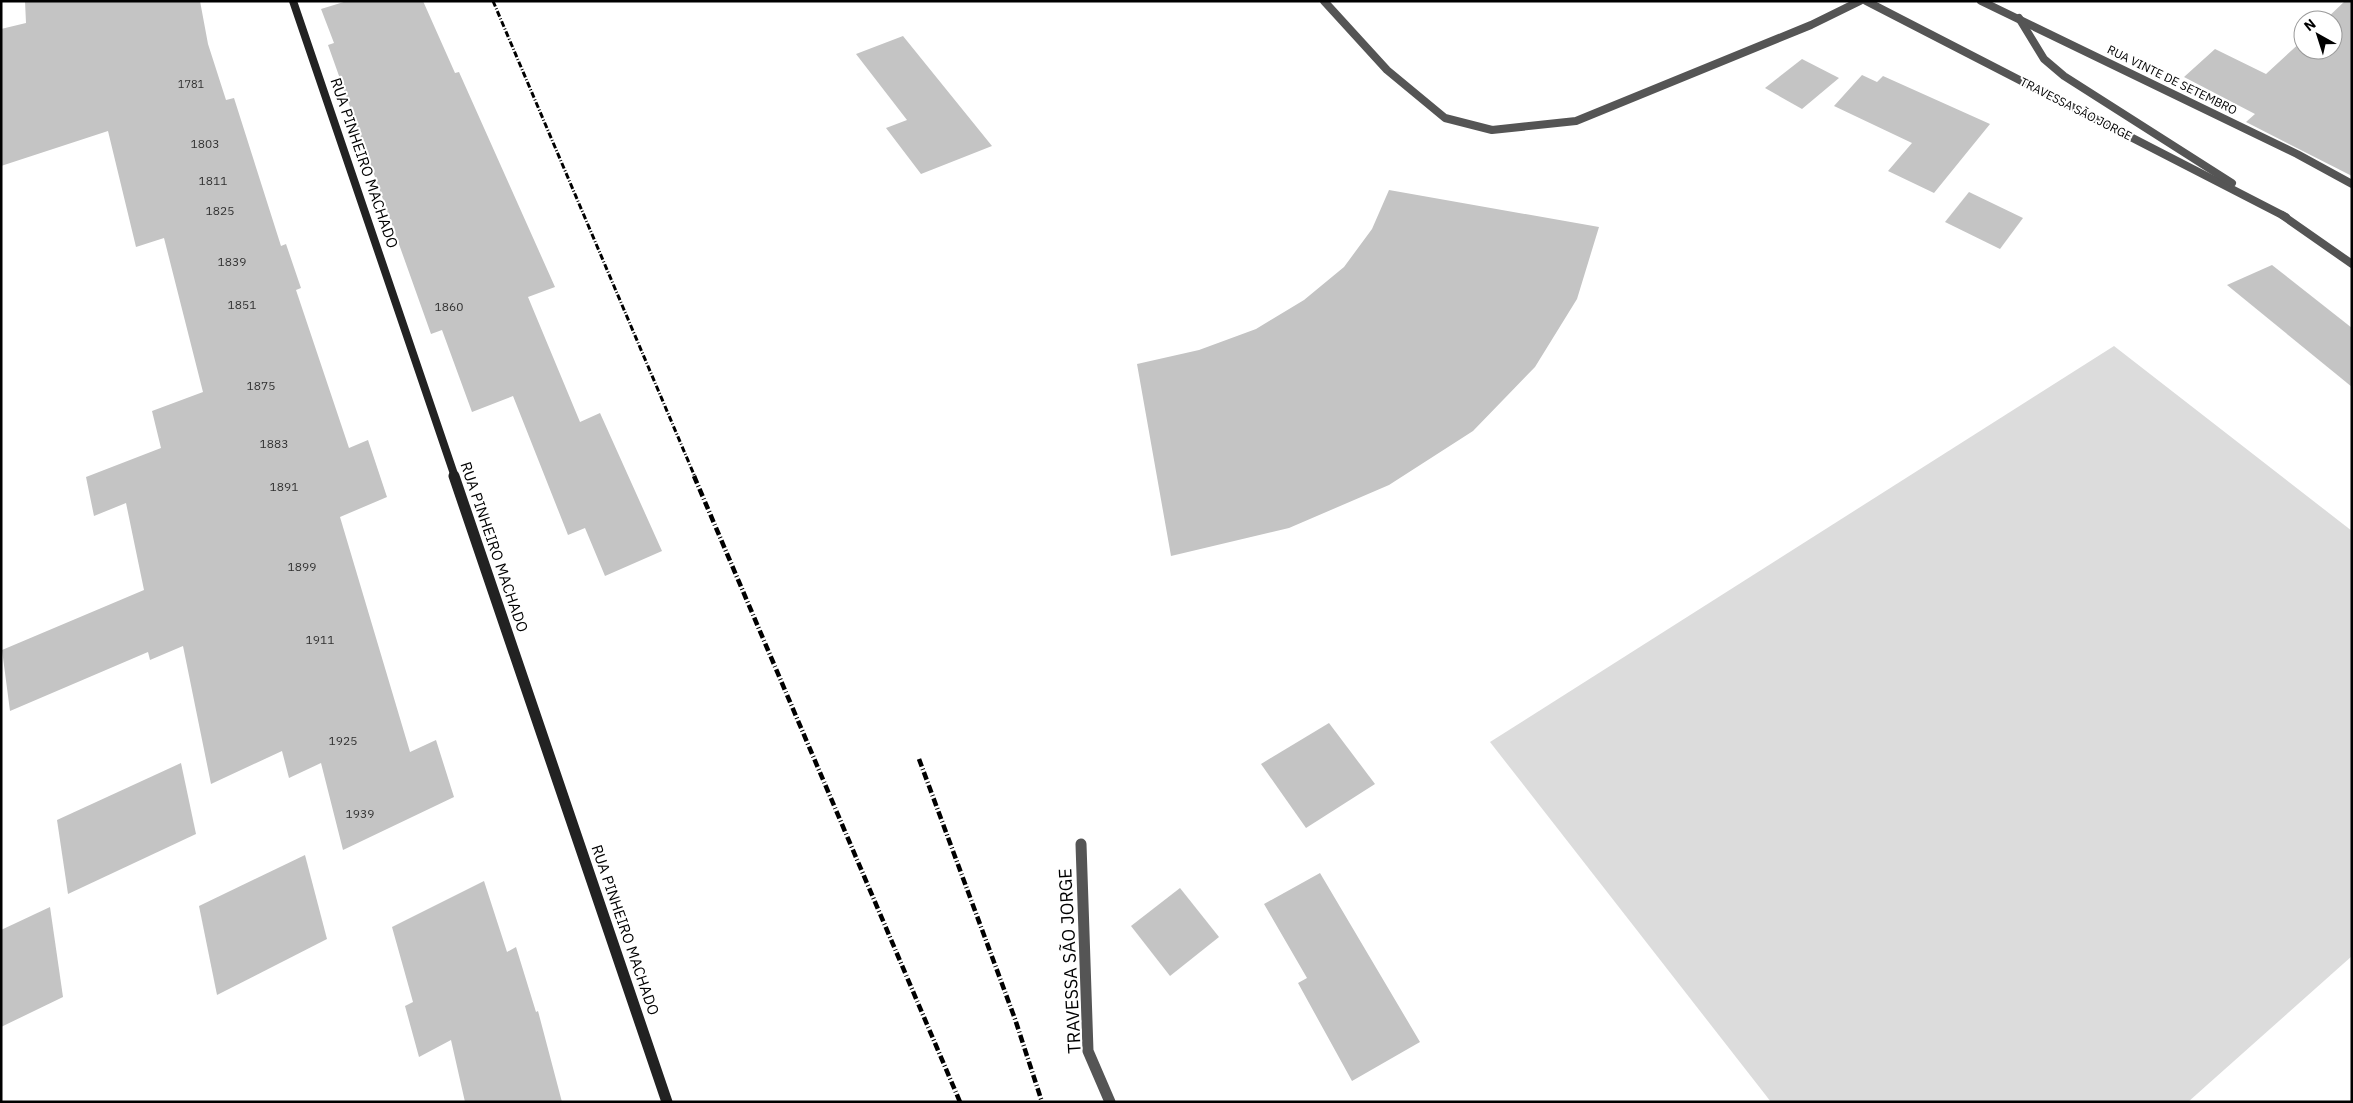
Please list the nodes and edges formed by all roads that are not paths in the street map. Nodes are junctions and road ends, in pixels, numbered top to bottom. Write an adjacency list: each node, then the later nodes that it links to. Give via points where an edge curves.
1 (293, 1): 11 (main road, RUA PINHEIRO MACHADO)
2 (1324, 1): 3 (street, via 1388,70 1445,118 1492,130 1576,121 1810,25)
3 (1860, 1)
4 (1866, 1): 8 (street, TRAVESSA SÃO JORGE)
5 (1980, 1): 6 (street, RUA VINTE DE SETEMBRO)
6 (2019, 18): 7 (street, RUA VINTE DE SETEMBRO); 8 (street, TRAVESSA SÃO JORGE, via 2044,59 2064,76)
7 (2352, 184)
8 (2286, 217): 9 (street, TRAVESSA SÃO JORGE)
9 (2352, 264)
10 (1081, 844): 12 (street, TRAVESSA SÃO JORGE, via 1088,1052)
11 (667, 1102)
12 (1110, 1102)

